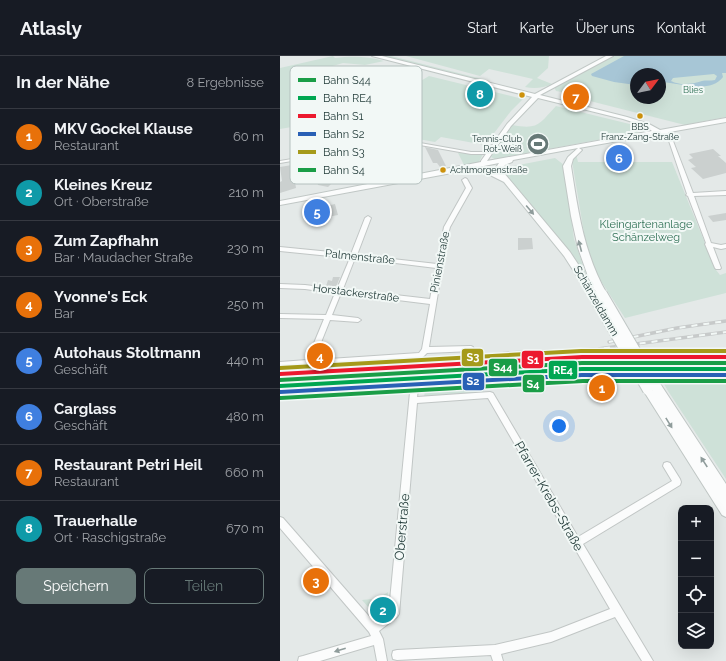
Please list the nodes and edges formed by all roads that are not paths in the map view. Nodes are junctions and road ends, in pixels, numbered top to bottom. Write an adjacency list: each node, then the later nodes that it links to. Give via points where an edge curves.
1 (375, 56): 3 (main road)
2 (610, 56): 7 (main road)
3 (387, 57): 5 (main road)
4 (422, 66): 6 (main road)
5 (422, 66)
6 (487, 83): 8 (main road); 9 (main road)
7 (549, 87): 8 (main road, via 537,90); 9 (main road); 10 (main road, via 548,93)
8 (523, 89): 9 (main road)
9 (538, 95): 10 (main road); 14 (main road, via 640,122); 17 (main road, via 509,125)
10 (556, 98): 12 (main road)
11 (726, 121): 13 (main road); 14 (main road)
12 (655, 122): 13 (main road); 14 (main road)
13 (683, 127): 14 (main road)
14 (663, 132): 16 (main road); 18 (main road); 32 (street, via 667,141 671,143)
15 (422, 144): 17 (street, via 470,153)
16 (579, 150): 18 (main road); 24 (main road, via 570,158)
17 (489, 153): 22 (main road, via 484,161)
18 (550, 154): 19 (main road); 23 (main road); 24 (main road, via 560,158)
19 (517, 158): 22 (main road); 23 (main road)
20 (290, 160): 21 (street)
21 (280, 162)
22 (486, 164): 26 (main road)
23 (502, 164): 25 (main road); 29 (main road, Schänzeldamm, via 499,169)
24 (567, 166): 43 (main road, Schänzeldamm, one-way to 24, via 578,242)
25 (471, 170): 26 (main road); 29 (main road, Schänzeldamm, via 495,174)
26 (442, 173): 27 (main road)
27 (422, 177)
28 (465, 180): 39 (street, Pinienstraße, via 469,188 447,227)
29 (505, 180): 43 (main road, Schänzeldamm, one-way to 43)
30 (383, 184): 33 (main road)
31 (726, 193): 32 (street)
32 (689, 195): 35 (street)
33 (280, 203)
34 (368, 218): 38 (street)
35 (708, 244): 36 (street); 40 (street)
36 (726, 246)
37 (280, 249): 38 (street, Palmenstraße)
38 (354, 257): 39 (street, Palmenstraße); 42 (street)
39 (439, 266): 44 (street, Pinienstraße)
40 (718, 268)
41 (280, 286): 42 (street, Horstackerstraße)
42 (339, 291): 44 (street, Horstackerstraße); 46 (street)
43 (598, 295): 55 (main road, Schänzeldamm, bridge)
44 (433, 302): 49 (street, Pinienstraße)
45 (280, 316): 46 (street)
46 (328, 317): 47 (street); 50 (street)
47 (358, 320)
48 (471, 349): 49 (street)
49 (425, 350): 50 (street, via 421,355)
50 (310, 363): 51 (street)
51 (280, 365)
52 (415, 382): 56 (street, Oberstraße)
53 (314, 383): 54 (street)
54 (280, 385)
55 (652, 389): 58 (main road, Schänzeldamm, one-way to 55); 59 (main road, Schänzeldamm, one-way to 59)
56 (414, 400): 61 (street, Pfarrer-Krebs-Straße, via 490,395); 63 (street, Oberstraße, via 394,614)
57 (667, 466): 61 (street, via 677,482)
58 (726, 494)
59 (726, 511)
60 (280, 521): 63 (street)
61 (577, 543): 62 (street, Pfarrer-Krebs-Straße)
62 (617, 611): 65 (street, via 551,636); 70 (street, Pfarrer-Krebs-Straße)
63 (373, 629): 64 (street)
64 (378, 639): 67 (street, one-way to 67); 68 (street)
65 (495, 650): 66 (street); 69 (street)
66 (397, 655)
67 (303, 661)
68 (382, 661)
69 (498, 661)
70 (648, 661)

